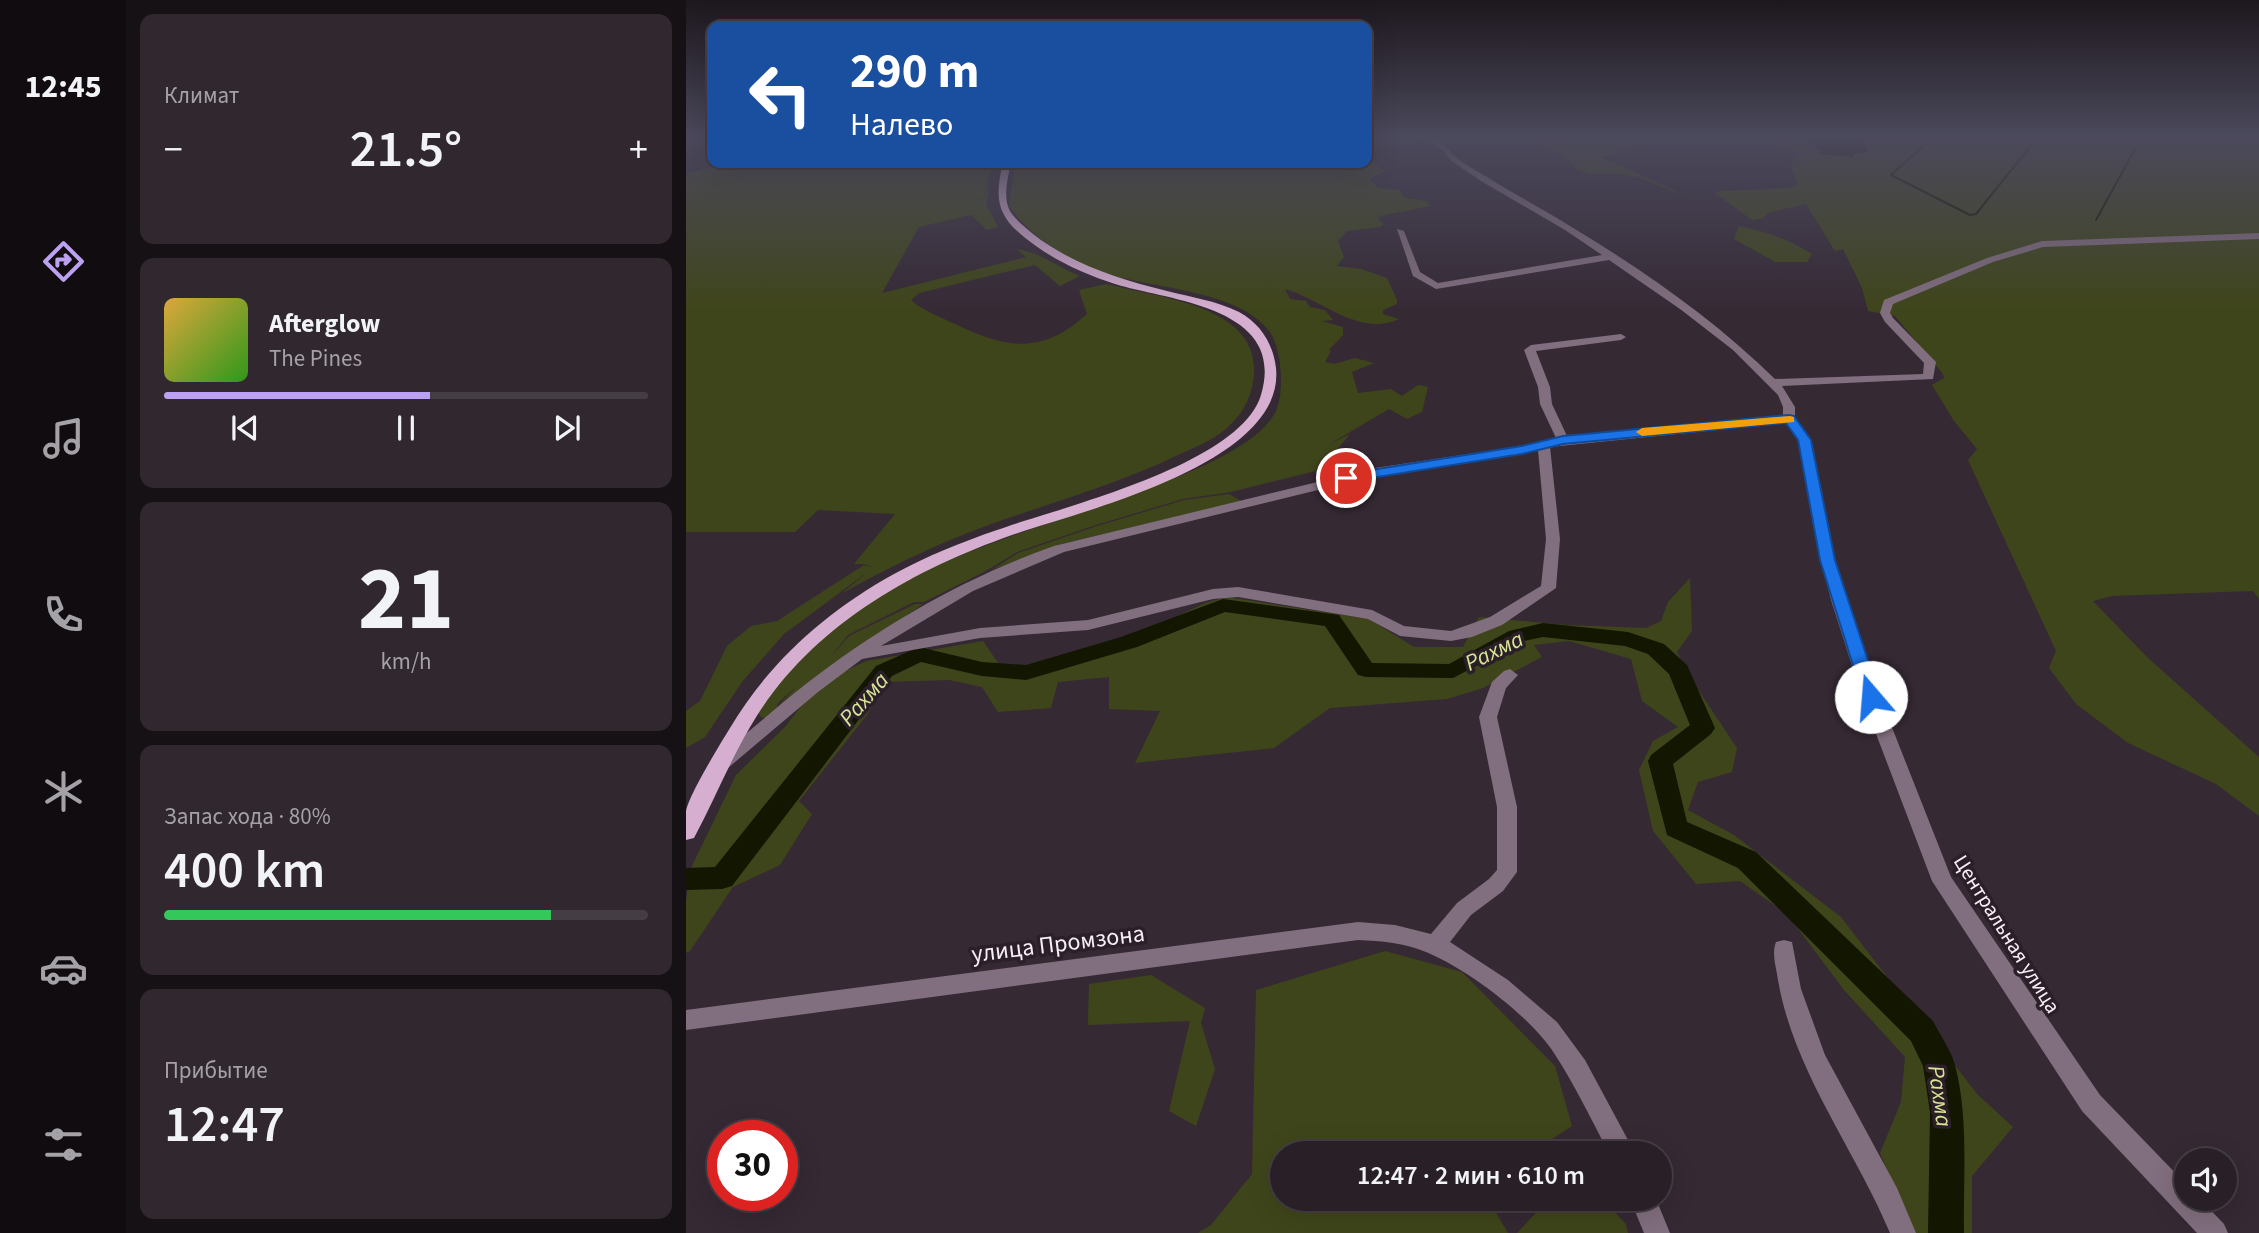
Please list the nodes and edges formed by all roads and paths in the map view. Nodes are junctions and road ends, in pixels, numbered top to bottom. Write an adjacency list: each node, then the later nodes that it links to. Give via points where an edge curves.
1 (1002, 196): 13 (main road, via 1005,213 1058,257 1098,276 1214,307 1250,324 1263,341 1268,362 1265,404 1234,439 1188,465 971,544 861,601 831,622 780,671)
2 (1512, 196): 5 (street, Центральная улица)
3 (1400, 231): 5 (street, via 1416,274 1436,286)
4 (2259, 236): 7 (street, via 2029,246 1888,302 1885,313 1889,320 1930,362 1929,377)
5 (1609, 257): 7 (street, Центральная улица, via 1684,307)
6 (1621, 337): 9 (street, via 1530,350 1546,404)
7 (1773, 383): 8 (street, Центральная улица, via 1789,407)
8 (1789, 419): 9 (street); 22 (street, Центральная улица, via 1805,440 1828,560 1871,697 1942,881 2091,1103)
9 (1563, 440): 10 (street)
10 (1544, 446): 11 (street, via 1346,478 1059,549 984,580); 11 (street, via 1553,539 1548,589 1515,611 1466,633 1400,631 1372,615 1238,592 1069,628 980,633)
11 (857, 655): 13 (street)
12 (1510, 675): 15 (street, via 1498,686 1488,717 1507,807 1507,872 1464,909)
13 (720, 764): 14 (main road)
14 (686, 832)
15 (1435, 945): 17 (street, улица Промзона, via 1388,932 1358,930); 18 (street, улица Промзона, via 1536,1016 1558,1040)
16 (1784, 949): 21 (street, via 1787,980 1801,1028 1829,1091 1889,1196)
17 (686, 1020)
18 (1616, 1141)
19 (1648, 1211): 20 (street)
20 (1657, 1233)
21 (1903, 1233)
22 (2215, 1233)

